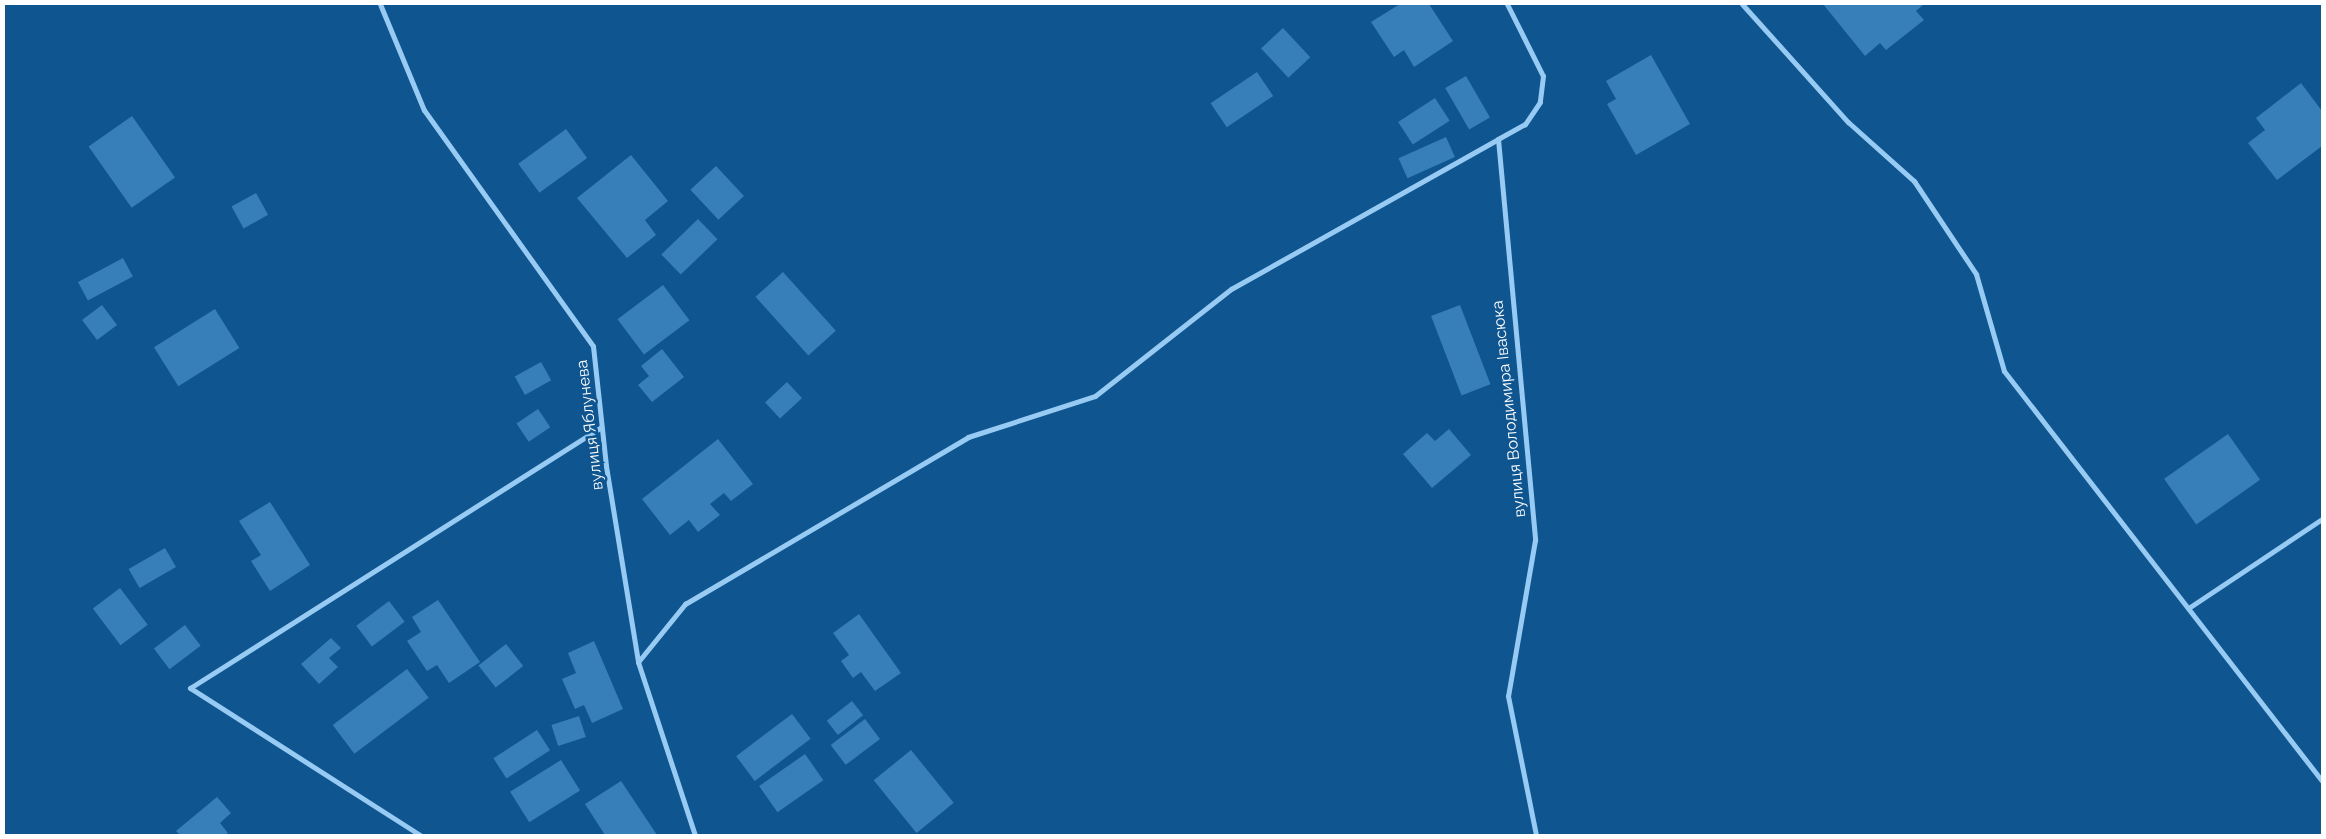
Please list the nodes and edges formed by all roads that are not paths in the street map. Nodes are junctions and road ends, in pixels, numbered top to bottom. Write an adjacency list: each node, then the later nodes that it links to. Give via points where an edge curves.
1 (380, 4): 5 (street, вулиця Яблунева, via 424,110 593,346)
2 (1507, 4): 4 (street, via 1543,76 1540,102 1525,124)
3 (1742, 4): 7 (street, via 1848,122 1914,181 1976,274 2004,371)
4 (1498, 139): 8 (street, via 1231,288 1095,396 968,437 685,604); 12 (street, вулиця Володимира Івасюка, via 1535,540 1508,696)
5 (601, 427): 8 (street, вулиця Яблунева); 10 (street, via 190,688)
6 (2322, 519): 7 (street)
7 (2190, 607): 9 (street)
8 (638, 662): 11 (street, вулиця Яблунева)
9 (2322, 781)
10 (420, 835)
11 (695, 835)
12 (1536, 835)

